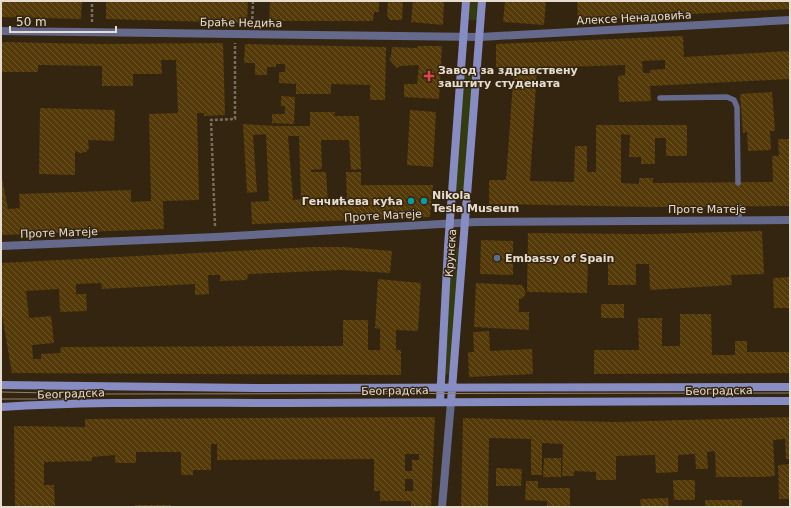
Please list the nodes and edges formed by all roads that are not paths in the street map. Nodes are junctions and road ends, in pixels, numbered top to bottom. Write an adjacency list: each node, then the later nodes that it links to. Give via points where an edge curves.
1 (466, 1): 5 (main road, Крунска)
2 (482, 1): 6 (main road, Крунска)
3 (790, 20): 6 (street, Алексе Ненадовића)
4 (1, 31): 5 (street, Браће Недића)
5 (463, 37): 6 (street, Браће Недића); 13 (main road, Крунска)
6 (480, 37): 12 (main road, Крунска)
7 (660, 98): 8 (lane, via 727,97 734,100)
8 (738, 183)
9 (738, 207): 10 (lane)
10 (739, 220): 11 (street, Проте Матеје); 12 (street, Проте Матеје)
11 (790, 220)
12 (465, 222): 13 (street, Проте Матеје); 18 (main road, Крунска)
13 (449, 224): 14 (street, Проте Матеје); 16 (main road, Крунска)
14 (1, 246)
15 (1, 385): 16 (main road, Београдска)
16 (441, 387): 18 (main road, Београдска); 20 (main road, Крунска)
17 (790, 387): 18 (main road, Београдска)
18 (452, 388): 21 (main road, Крунска)
19 (790, 401): 21 (main road, Београдска, via 548,404)
20 (440, 402): 21 (main road, Београдска); 22 (main road, Београдска, via 118,403)
21 (451, 402): 23 (street, Крунска)
22 (1, 407)
23 (442, 507)

